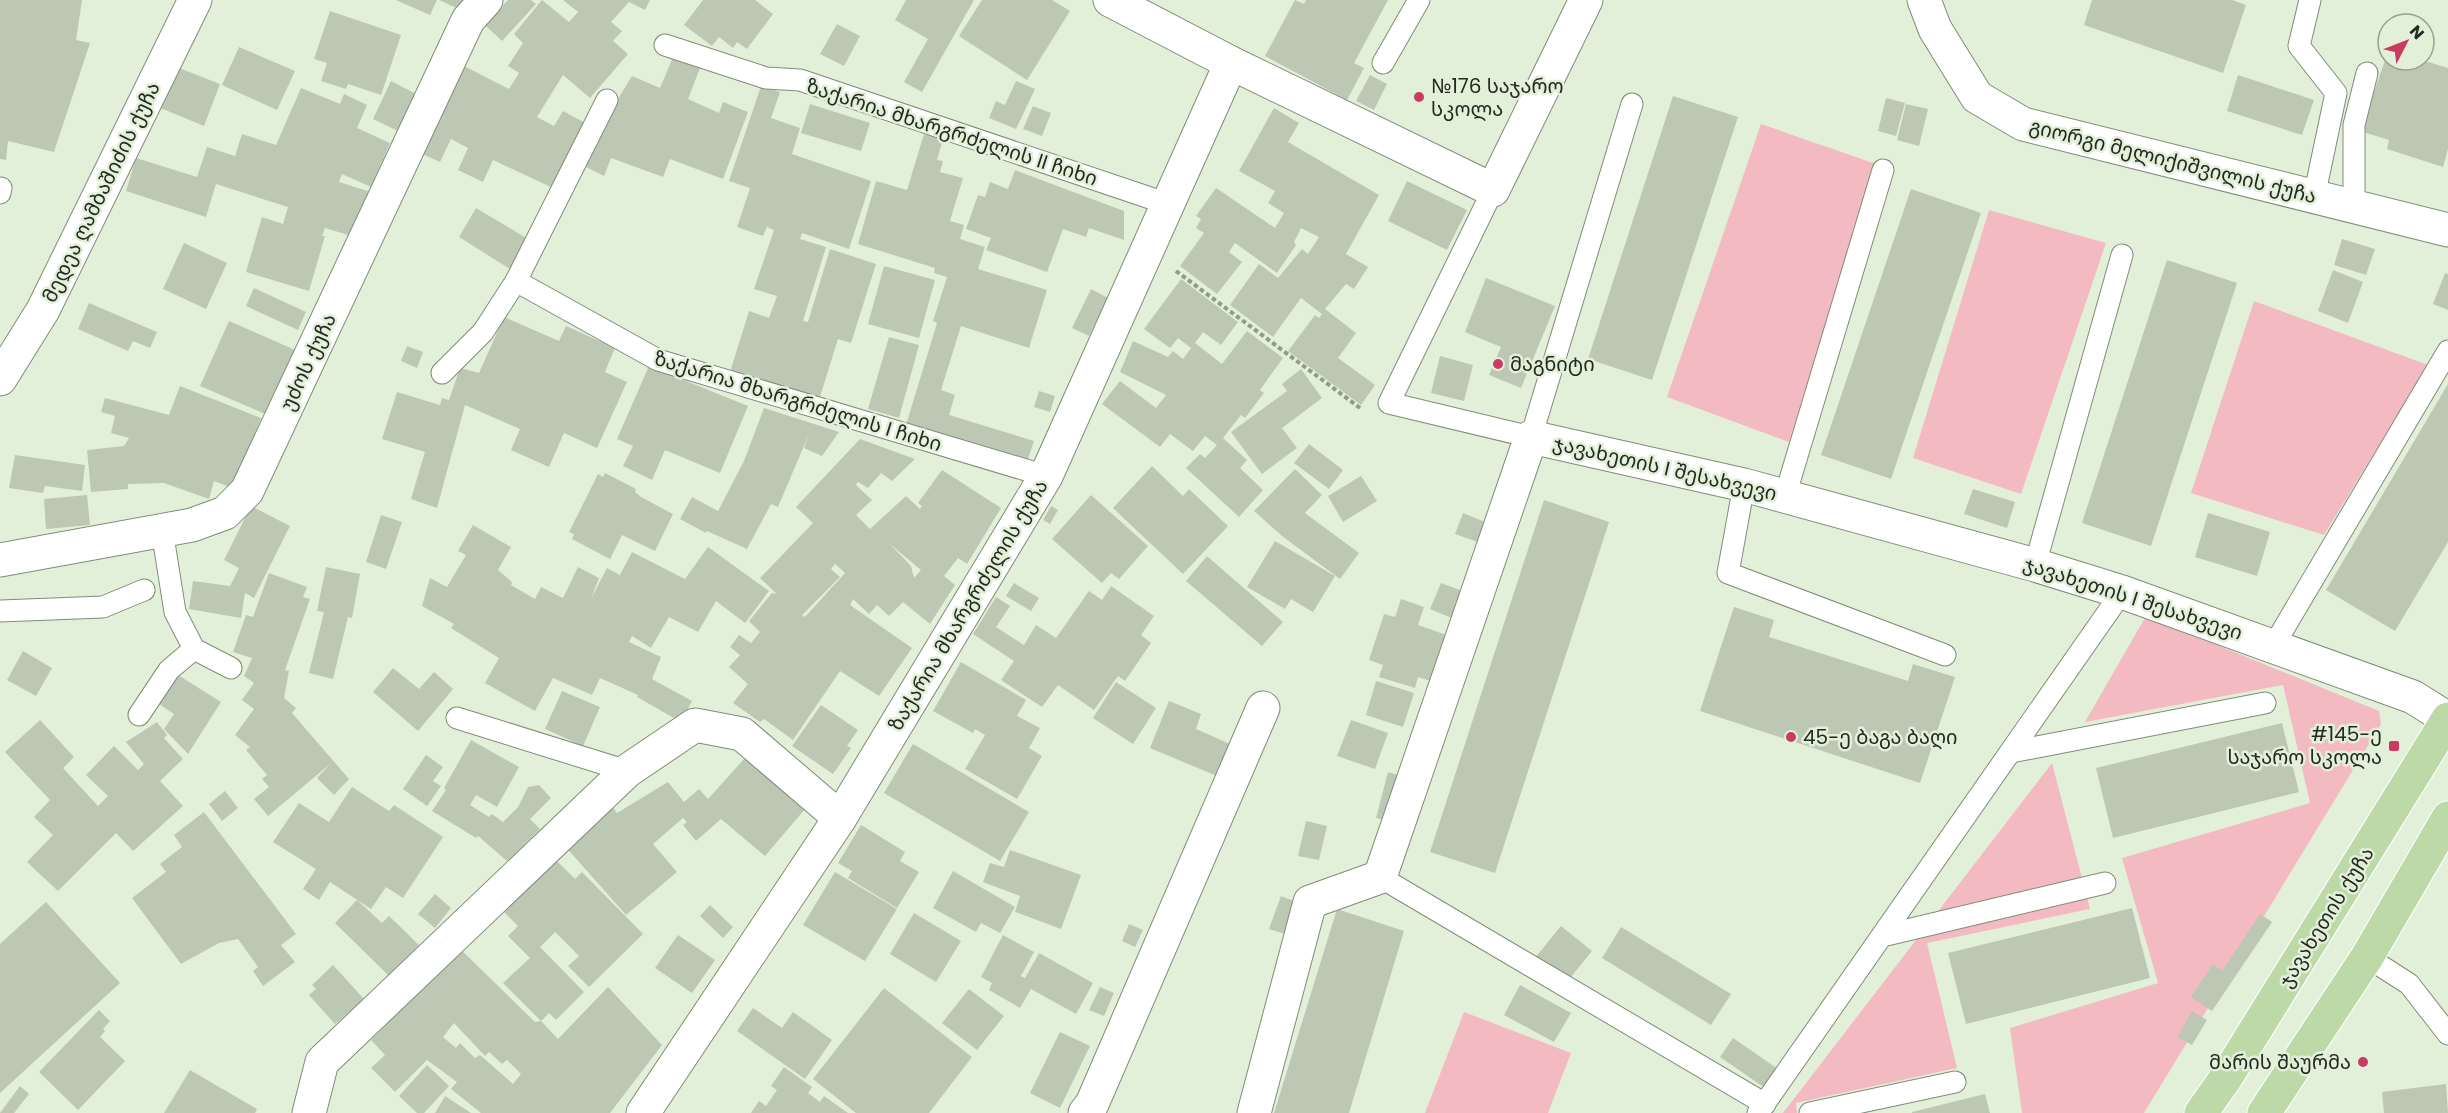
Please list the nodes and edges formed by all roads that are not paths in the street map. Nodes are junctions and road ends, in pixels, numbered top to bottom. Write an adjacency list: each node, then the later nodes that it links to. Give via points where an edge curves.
1 (195, 0): 24 (street, მედეა ღამბაშიძის ქუჩა, via 44,310)
2 (486, 0): 29 (street, უძოს ქუჩა, via 468,20 248,491 225,513)
3 (1110, 0): 9 (street)
4 (1419, 0): 10 (lane)
5 (1586, 0): 15 (street)
6 (1924, 0): 16 (street, გიორგი მელიქიშვილის ქუჩა, via 1935,29 1977,97 2023,124)
7 (2310, 0): 16 (lane, via 2299,46 2336,93)
8 (665, 45): 17 (lane, ზაქარია მხარგრძელის II ჩიხი, via 766,78 800,80)
9 (1231, 63): 15 (street); 17 (street, ზაქარია მხარგრძელის ქუჩა)
10 (1383, 63)
11 (2367, 73): 18 (lane, via 2354,124)
12 (607, 100): 21 (lane)
13 (1632, 104): 25 (lane)
14 (1882, 170): 28 (lane)
15 (1493, 190): 25 (lane, via 1389,403)
16 (2314, 197): 18 (street, გიორგი მელიქიშვილის ქუჩა)
17 (1168, 204): 26 (street, ზაქარია მხარგრძელის ქუჩა)
18 (2354, 206): 19 (street, გიორგი მელიქიშვილის ქუჩა)
19 (2448, 230)
20 (2122, 255): 31 (lane)
21 (516, 281): 23 (lane, via 483,332); 26 (lane, ზაქარია მხარგრძელის I ჩიხი, via 658,360)
22 (2448, 351): 35 (lane)
23 (442, 373)
24 (0, 379)
25 (1531, 438): 27 (street, ჯავახეთის I შესახვევი); 48 (street, ჯავახეთის I შესახვევი)
26 (1047, 476): 46 (street, ზაქარია მხარგრძელის ქუჩა)
27 (1744, 485): 28 (street, ჯავახეთის I შესახვევი); 37 (lane, via 1728,573)
28 (1785, 496): 31 (street, ჯავახეთის I შესახვევი)
29 (162, 531): 30 (street, უძოს ქუჩა); 36 (lane, via 175,612)
30 (0, 560)
31 (2035, 565): 33 (street, ჯავახეთის I შესახვევი)
32 (144, 591): 34 (lane, via 102,608)
33 (2122, 592): 35 (street, ჯავახეთის I შესახვევი); 44 (lane)
34 (0, 611)
35 (2274, 645): 43 (street, ჯავახეთის I შესახვევი, via 2412,697)
36 (194, 649): 38 (lane); 41 (lane, via 169,670)
37 (1945, 655)
38 (231, 668)
39 (2265, 703): 44 (lane)
40 (1263, 708): 57 (street)
41 (139, 715)
42 (457, 718): 45 (lane)
43 (2448, 719): 60 (main road, ჯავახეთის ქუჩა)
44 (2011, 752): 50 (lane)
45 (627, 771): 46 (street, via 695,725 742,734); 55 (street, via 322,1062)
46 (840, 818): 56 (street, ზაქარია მხარგრძელის ქუჩა)
47 (2448, 818): 51 (main road)
48 (1380, 877): 54 (lane); 58 (street, via 1310,902)
49 (2105, 883): 50 (lane)
50 (1882, 936): 54 (lane)
51 (2367, 957): 52 (lane, via 2409,984); 61 (main road)
52 (2448, 1034)
53 (1955, 1082): 59 (lane)
54 (1761, 1109)
55 (309, 1113)
56 (643, 1113)
57 (1085, 1113)
58 (1254, 1113)
59 (1810, 1113)
60 (2201, 1113)
61 (2265, 1113)

